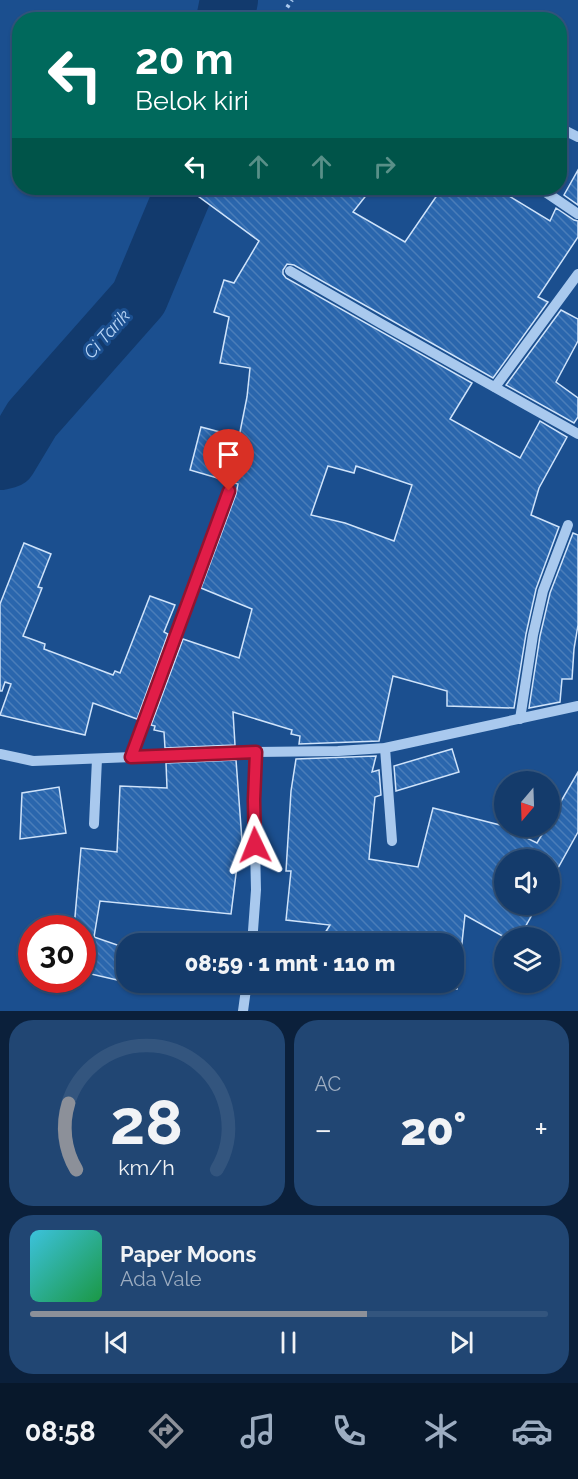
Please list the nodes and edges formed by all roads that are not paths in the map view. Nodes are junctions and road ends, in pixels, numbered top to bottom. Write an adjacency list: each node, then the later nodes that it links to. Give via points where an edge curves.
1 (549, 195): 2 (street)
2 (578, 214)
3 (290, 271): 5 (street)
4 (578, 274): 5 (street)
5 (495, 387): 6 (street)
6 (578, 434)
7 (229, 491): 14 (street)
8 (568, 525): 10 (street, via 540,602)
9 (578, 706): 10 (street)
10 (520, 719): 11 (street)
11 (385, 748): 12 (street); 17 (street)
12 (256, 752): 14 (street); 18 (street)
13 (0, 754): 15 (street, via 33,761)
14 (131, 757): 15 (street)
15 (97, 759): 16 (street)
16 (94, 824)
17 (392, 841)
18 (253, 933)
19 (246, 993): 20 (street)
20 (243, 1011)

